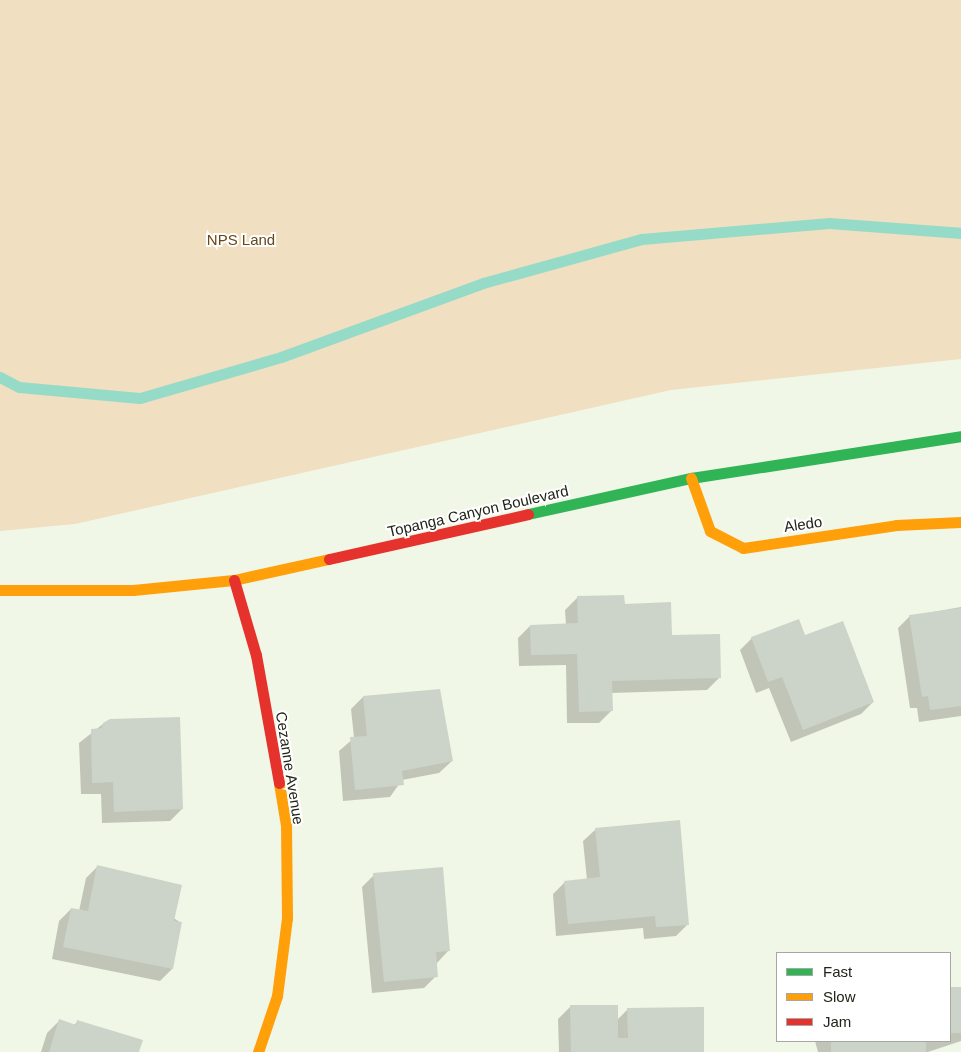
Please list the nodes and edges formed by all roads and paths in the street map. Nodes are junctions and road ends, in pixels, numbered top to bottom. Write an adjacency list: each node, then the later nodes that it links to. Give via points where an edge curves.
1 (961, 436): 2 (main road, Topanga Canyon Boulevard)
2 (691, 478): 3 (main road, Aledo, via 710,531 743,548 896,525); 4 (main road, Topanga Canyon Boulevard)
3 (961, 522)
4 (234, 580): 5 (main road, Topanga Canyon Boulevard, via 133,590); 6 (main road, Cezanne Avenue, via 256,655 286,825 287,918 276,996)
5 (0, 590)
6 (258, 1052)

